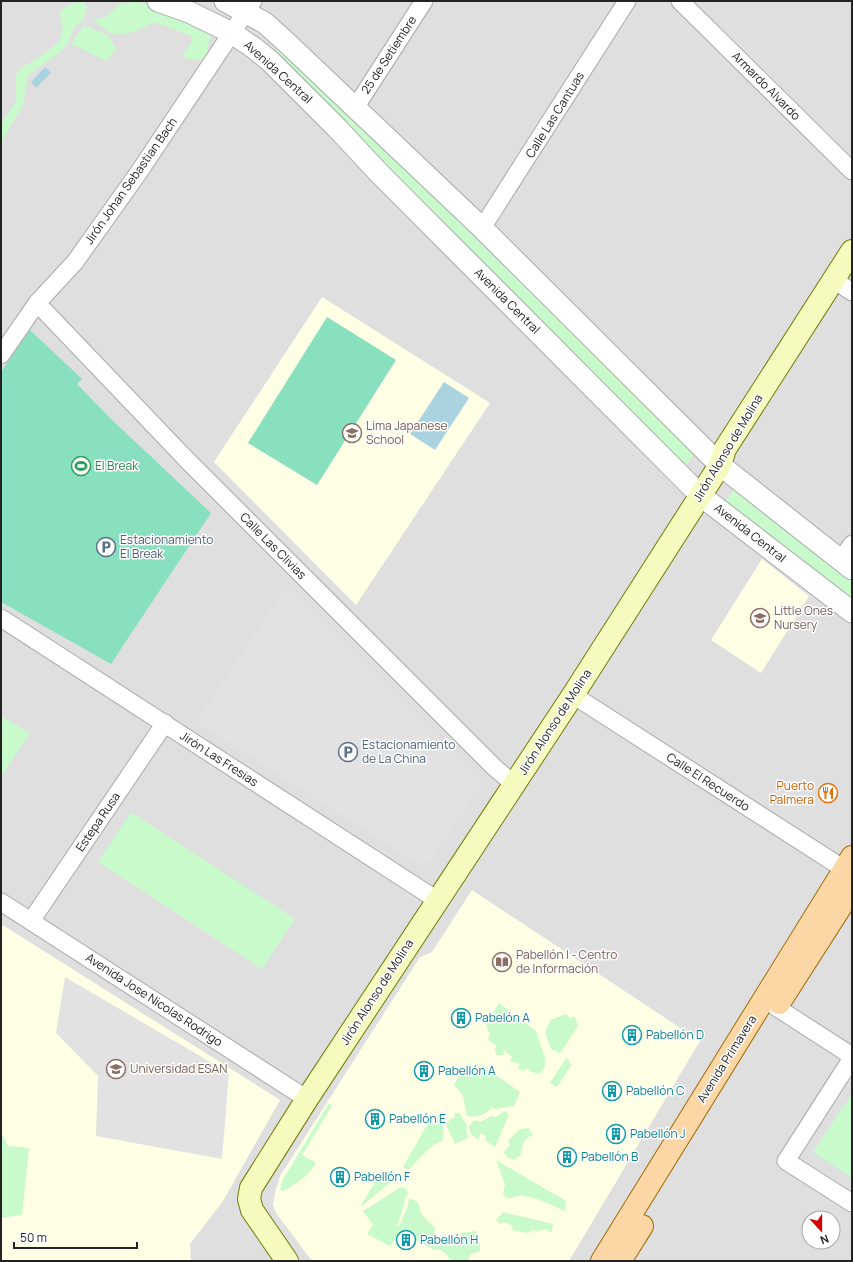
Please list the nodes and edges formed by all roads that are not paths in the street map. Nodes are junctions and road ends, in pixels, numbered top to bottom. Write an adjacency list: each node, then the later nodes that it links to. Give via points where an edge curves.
1 (158, 1): 7 (street, Avenida Central, via 189,12)
2 (224, 1): 6 (street)
3 (424, 1): 10 (street, 25 de Setiembre)
4 (627, 1): 12 (street, Calle Las Cantuas)
5 (680, 1): 11 (street, Armardo Alvardo)
6 (250, 7): 7 (street, Jirón Johan Sebastian Bach); 8 (street)
7 (232, 33): 9 (street, Avenida Central); 16 (street, Jirón Johan Sebastian Bach, via 75,262)
8 (286, 42): 9 (street, via 275,45 269,56); 10 (street)
9 (270, 61): 19 (street, Avenida Central, via 378,173)
10 (355, 108): 12 (street)
11 (852, 171)
12 (482, 228): 18 (street)
13 (852, 251): 14 (main road, Jirón Alonso de Molina)
14 (834, 280): 15 (street); 18 (main road, Jirón Alonso de Molina, via 725,449)
15 (852, 292)
16 (37, 303): 17 (street, Jirón Johan Sebastian Bach); 25 (street, Calle Las Clivias, via 187,460 495,768)
17 (1, 355)
18 (720, 465): 19 (main road, Jirón Alonso de Molina); 20 (street)
19 (700, 495): 21 (street, Avenida Central); 23 (main road, Jirón Alonso de Molina)
20 (848, 558)
21 (852, 612)
22 (1, 618): 24 (street, Jirón Las Fresias)
23 (573, 695): 25 (main road, Jirón Alonso de Molina); 26 (street, Calle El Recuerdo)
24 (164, 723): 28 (street, Jirón Las Fresias); 30 (street, Estepa Rusa)
25 (514, 784): 28 (main road, Jirón Alonso de Molina)
26 (848, 863): 36 (main road, Avenida Primavera)
27 (852, 889): 31 (main road, Avenida Primavera)
28 (437, 900): 33 (main road, Jirón Alonso de Molina)
29 (1, 902): 30 (street, Avenida Jose Nicolas Rodrigo)
30 (31, 921): 33 (street, Avenida Jose Nicolas Rodrigo)
31 (776, 1007): 32 (street); 37 (main road, Avenida Primavera)
32 (852, 1057): 34 (street, via 786,1161)
33 (307, 1099): 35 (main road, Jirón Alonso de Molina, via 251,1188 249,1199 252,1210)
34 (852, 1203)
35 (288, 1261)
36 (602, 1261)
37 (620, 1261)

